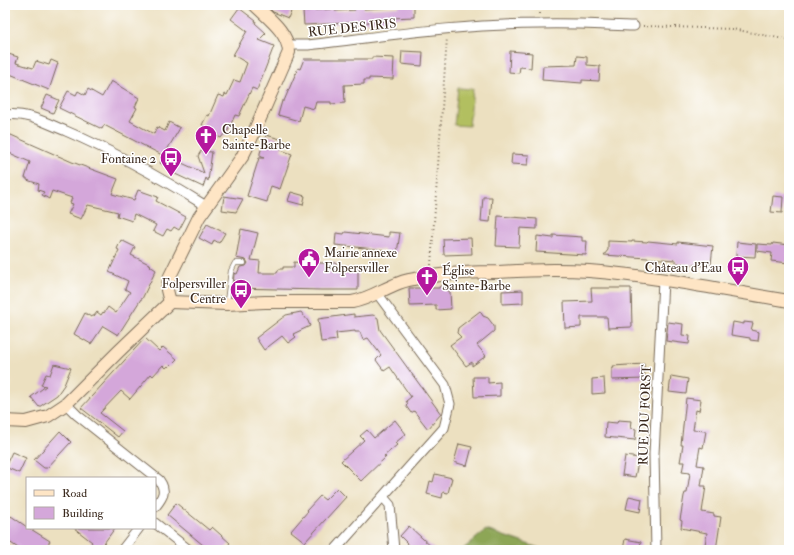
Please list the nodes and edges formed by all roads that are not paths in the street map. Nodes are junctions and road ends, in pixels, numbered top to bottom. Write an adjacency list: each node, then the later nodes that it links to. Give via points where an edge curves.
1 (254, 5): 3 (street, via 279,30)
2 (634, 26): 3 (street, RUE DES IRIS, via 540,24 447,29 308,45)
3 (288, 45): 5 (street, via 289,52 242,157)
4 (5, 115): 5 (street, via 34,118 96,144)
5 (206, 206): 10 (street, via 170,276 167,290)
6 (244, 263): 11 (lane, via 235,263 231,271)
7 (663, 280): 8 (street, via 589,271 479,272 430,276 400,282); 9 (street); 24 (street, RUE DU FORST, via 654,454)
8 (378, 293): 11 (street, via 352,302); 16 (street, via 445,385 450,404 444,428)
9 (789, 301)
10 (170, 302): 11 (street); 12 (street)
11 (227, 304)
12 (66, 404): 13 (street, via 43,418 26,422); 14 (street)
13 (5, 421)
14 (155, 477)
15 (156, 478): 17 (street, via 164,486 164,493)
16 (383, 497): 22 (street); 23 (street, via 390,506)
17 (156, 505)
18 (156, 524): 21 (street)
19 (138, 529): 20 (street)
20 (122, 550)
21 (189, 550)
22 (335, 550)
23 (394, 550)
24 (656, 550)

